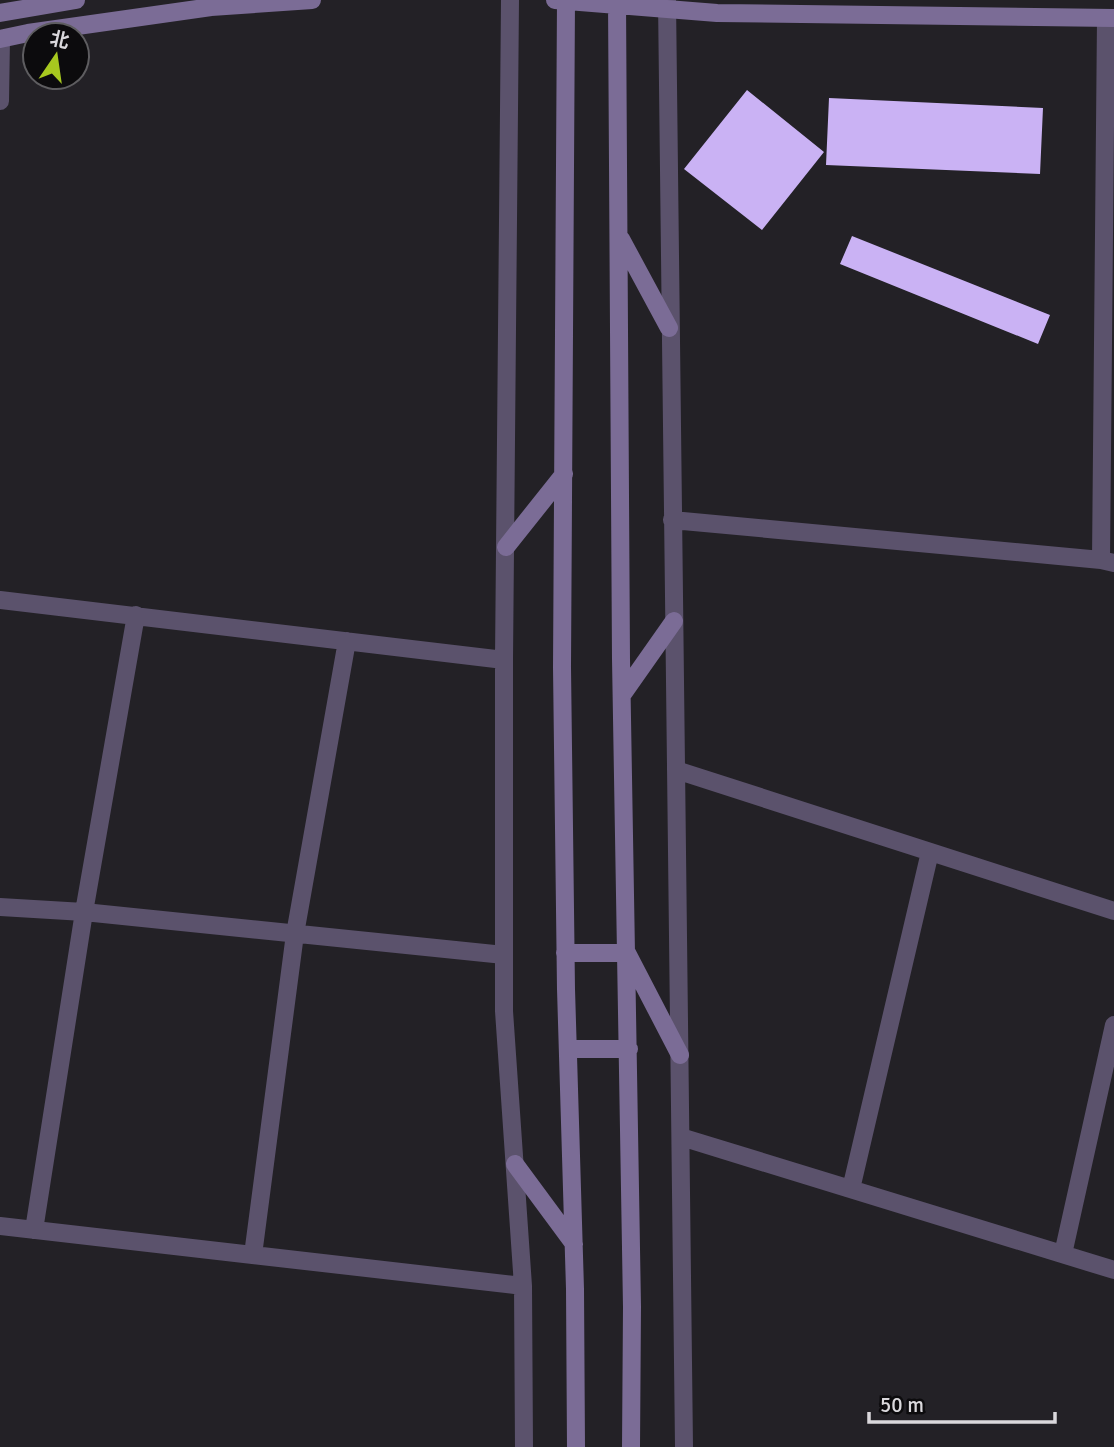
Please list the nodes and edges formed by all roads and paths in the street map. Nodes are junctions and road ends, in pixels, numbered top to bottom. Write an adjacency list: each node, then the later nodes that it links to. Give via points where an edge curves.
1 (76, 0): 7 (main road)
2 (312, 0): 9 (main road, via 211,7)
3 (510, 0): 15 (street)
4 (562, 0): 5 (main road); 13 (main road)
5 (617, 3): 6 (main road); 11 (main road)
6 (667, 4): 8 (main road, via 717,13); 12 (street)
7 (0, 13)
8 (1110, 18): 16 (street)
9 (1, 39): 10 (street)
10 (0, 101)
11 (619, 236): 12 (main road); 22 (main road)
12 (669, 328): 14 (street)
13 (564, 474): 15 (main road); 29 (main road)
14 (672, 520): 16 (street); 19 (street)
15 (506, 547): 21 (street)
16 (1107, 562)
17 (0, 600): 18 (street)
18 (136, 615): 20 (street); 27 (street)
19 (674, 621): 22 (main road); 23 (street)
20 (347, 641): 21 (street); 28 (street)
21 (504, 660): 31 (street)
22 (622, 695): 30 (main road)
23 (676, 770): 24 (street); 35 (street)
24 (930, 852): 26 (street); 38 (street)
25 (0, 907): 27 (street)
26 (1114, 911)
27 (84, 912): 28 (street); 40 (street)
28 (295, 934): 31 (street); 43 (street)
29 (565, 953): 30 (main road); 33 (main road)
30 (627, 953): 34 (main road); 35 (main road)
31 (505, 955): 37 (street, via 504,1011)
32 (1114, 1025): 42 (street)
33 (568, 1049): 34 (main road); 41 (main road)
34 (629, 1049): 48 (main road)
35 (680, 1055): 36 (street)
36 (681, 1137): 38 (street); 49 (street)
37 (515, 1164): 41 (main road); 45 (street)
38 (851, 1189): 42 (street)
39 (0, 1226): 40 (street)
40 (34, 1230): 43 (street)
41 (574, 1244): 47 (main road)
42 (1063, 1254): 44 (street)
43 (253, 1255): 45 (street)
44 (1114, 1270)
45 (523, 1286): 46 (street)
46 (524, 1447)
47 (576, 1447)
48 (631, 1447)
49 (684, 1447)

